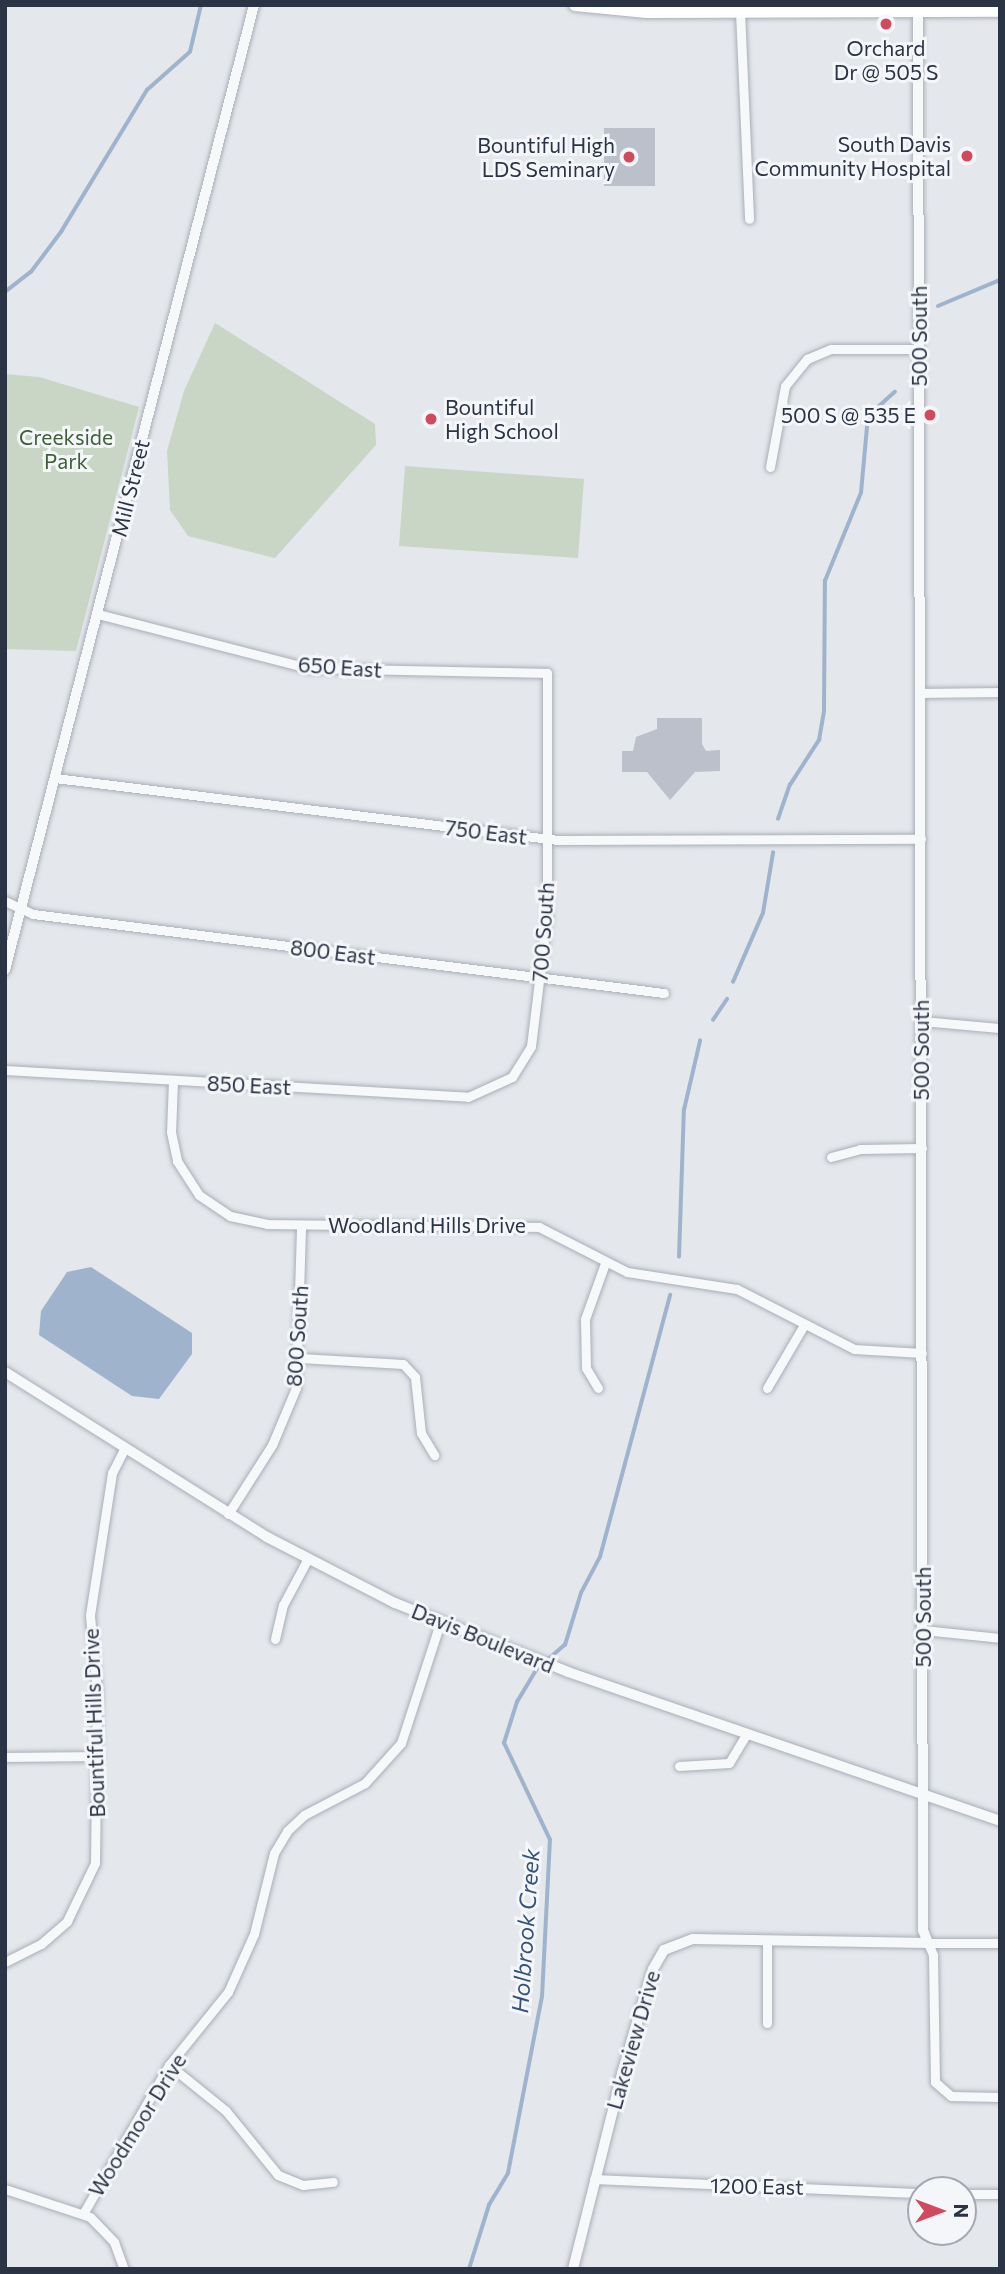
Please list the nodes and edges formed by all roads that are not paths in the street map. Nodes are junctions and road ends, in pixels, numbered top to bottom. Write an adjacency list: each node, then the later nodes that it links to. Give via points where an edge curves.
1 (254, 5): 9 (street, Mill Street)
2 (575, 5): 5 (main road)
3 (918, 8): 4 (main road); 5 (main road); 7 (street, 500 South)
4 (1000, 10)
5 (740, 11): 6 (street)
6 (749, 219)
7 (919, 349): 8 (street, via 831,349 807,359 785,386); 12 (street, 500 South)
8 (770, 467)
9 (97, 614): 10 (street, 650 East, via 308,668); 13 (street, Mill Street)
10 (547, 673): 14 (street, 700 South)
11 (1000, 692): 12 (street)
12 (920, 693): 15 (street, 500 South)
13 (55, 778): 14 (street, 750 East); 17 (street, Mill Street)
14 (547, 839): 15 (street, 750 East); 19 (street, 700 South)
15 (921, 839): 21 (street, 500 South)
16 (5, 901): 17 (street, 800 East)
17 (21, 908): 18 (street, Mill Street); 19 (street, 800 East)
18 (5, 970)
19 (540, 977): 20 (street, 800 East); 25 (street, 700 South, via 526,1057 512,1077)
20 (664, 993)
21 (921, 1021): 22 (street); 26 (street, 500 South)
22 (1000, 1028)
23 (5, 1070): 24 (street, 850 East)
24 (173, 1081): 25 (street, 850 East, via 459,1097); 28 (street, Woodland Hills Drive, via 172,1142 192,1188 230,1216)
25 (491, 1091)
26 (922, 1148): 27 (street, via 860,1149); 31 (street, 500 South)
27 (831, 1157)
28 (301, 1225): 29 (street, Woodland Hills Drive, via 529,1225 559,1234); 32 (street, 800 South)
29 (605, 1263): 30 (street, Woodland Hills Drive, via 639,1274 723,1284); 34 (street, via 584,1319 586,1368)
30 (804, 1325): 31 (street, Woodland Hills Drive, via 853,1349); 35 (street)
31 (922, 1353): 41 (street, 500 South)
32 (300, 1358): 37 (street, via 403,1364 415,1377 421,1433); 38 (street, 800 South, via 283,1424)
33 (5, 1372): 36 (street, Davis Boulevard)
34 (598, 1388)
35 (766, 1388)
36 (125, 1447): 38 (street, Davis Boulevard); 46 (street, Bountiful Hills Drive, via 112,1473 91,1605)
37 (434, 1455)
38 (228, 1514): 39 (street, Davis Boulevard)
39 (307, 1560): 40 (street, Davis Boulevard); 43 (street, via 283,1605)
40 (440, 1623): 44 (street, Davis Boulevard); 55 (street, Woodmoor Drive, via 401,1743 365,1783 304,1815 287,1831 274,1853 239,1971 208,2020)
41 (923, 1630): 42 (street); 48 (street, 500 South)
42 (1000, 1638)
43 (275, 1639)
44 (746, 1735): 47 (street, via 729,1763); 48 (street, Davis Boulevard)
45 (5, 1756): 46 (street)
46 (98, 1756): 53 (street, Bountiful Hills Drive, via 97,1854 85,1892 50,1937)
47 (679, 1766)
48 (923, 1794): 49 (street, Davis Boulevard); 51 (street, 500 South, via 923,1930)
49 (1000, 1821)
50 (767, 1940): 51 (street, Lakeview Drive); 54 (street); 57 (street, Lakeview Drive, via 687,1940 659,1956)
51 (928, 1943): 52 (street); 56 (street, 500 South, via 933,1955 933,2072 941,2091 956,2097)
52 (1000, 1943)
53 (5, 1962)
54 (767, 2023)
55 (169, 2065): 58 (street, via 226,2111 278,2175 303,2185); 63 (street, Woodmoor Drive)
56 (1000, 2097)
57 (594, 2179): 60 (street, 1200 East); 65 (street, Lakeview Drive)
58 (333, 2182)
59 (5, 2189): 63 (street)
60 (907, 2192)
61 (977, 2194): 62 (street)
62 (1000, 2194)
63 (84, 2212): 64 (street, via 109,2234)
64 (124, 2269)
65 (573, 2269)

